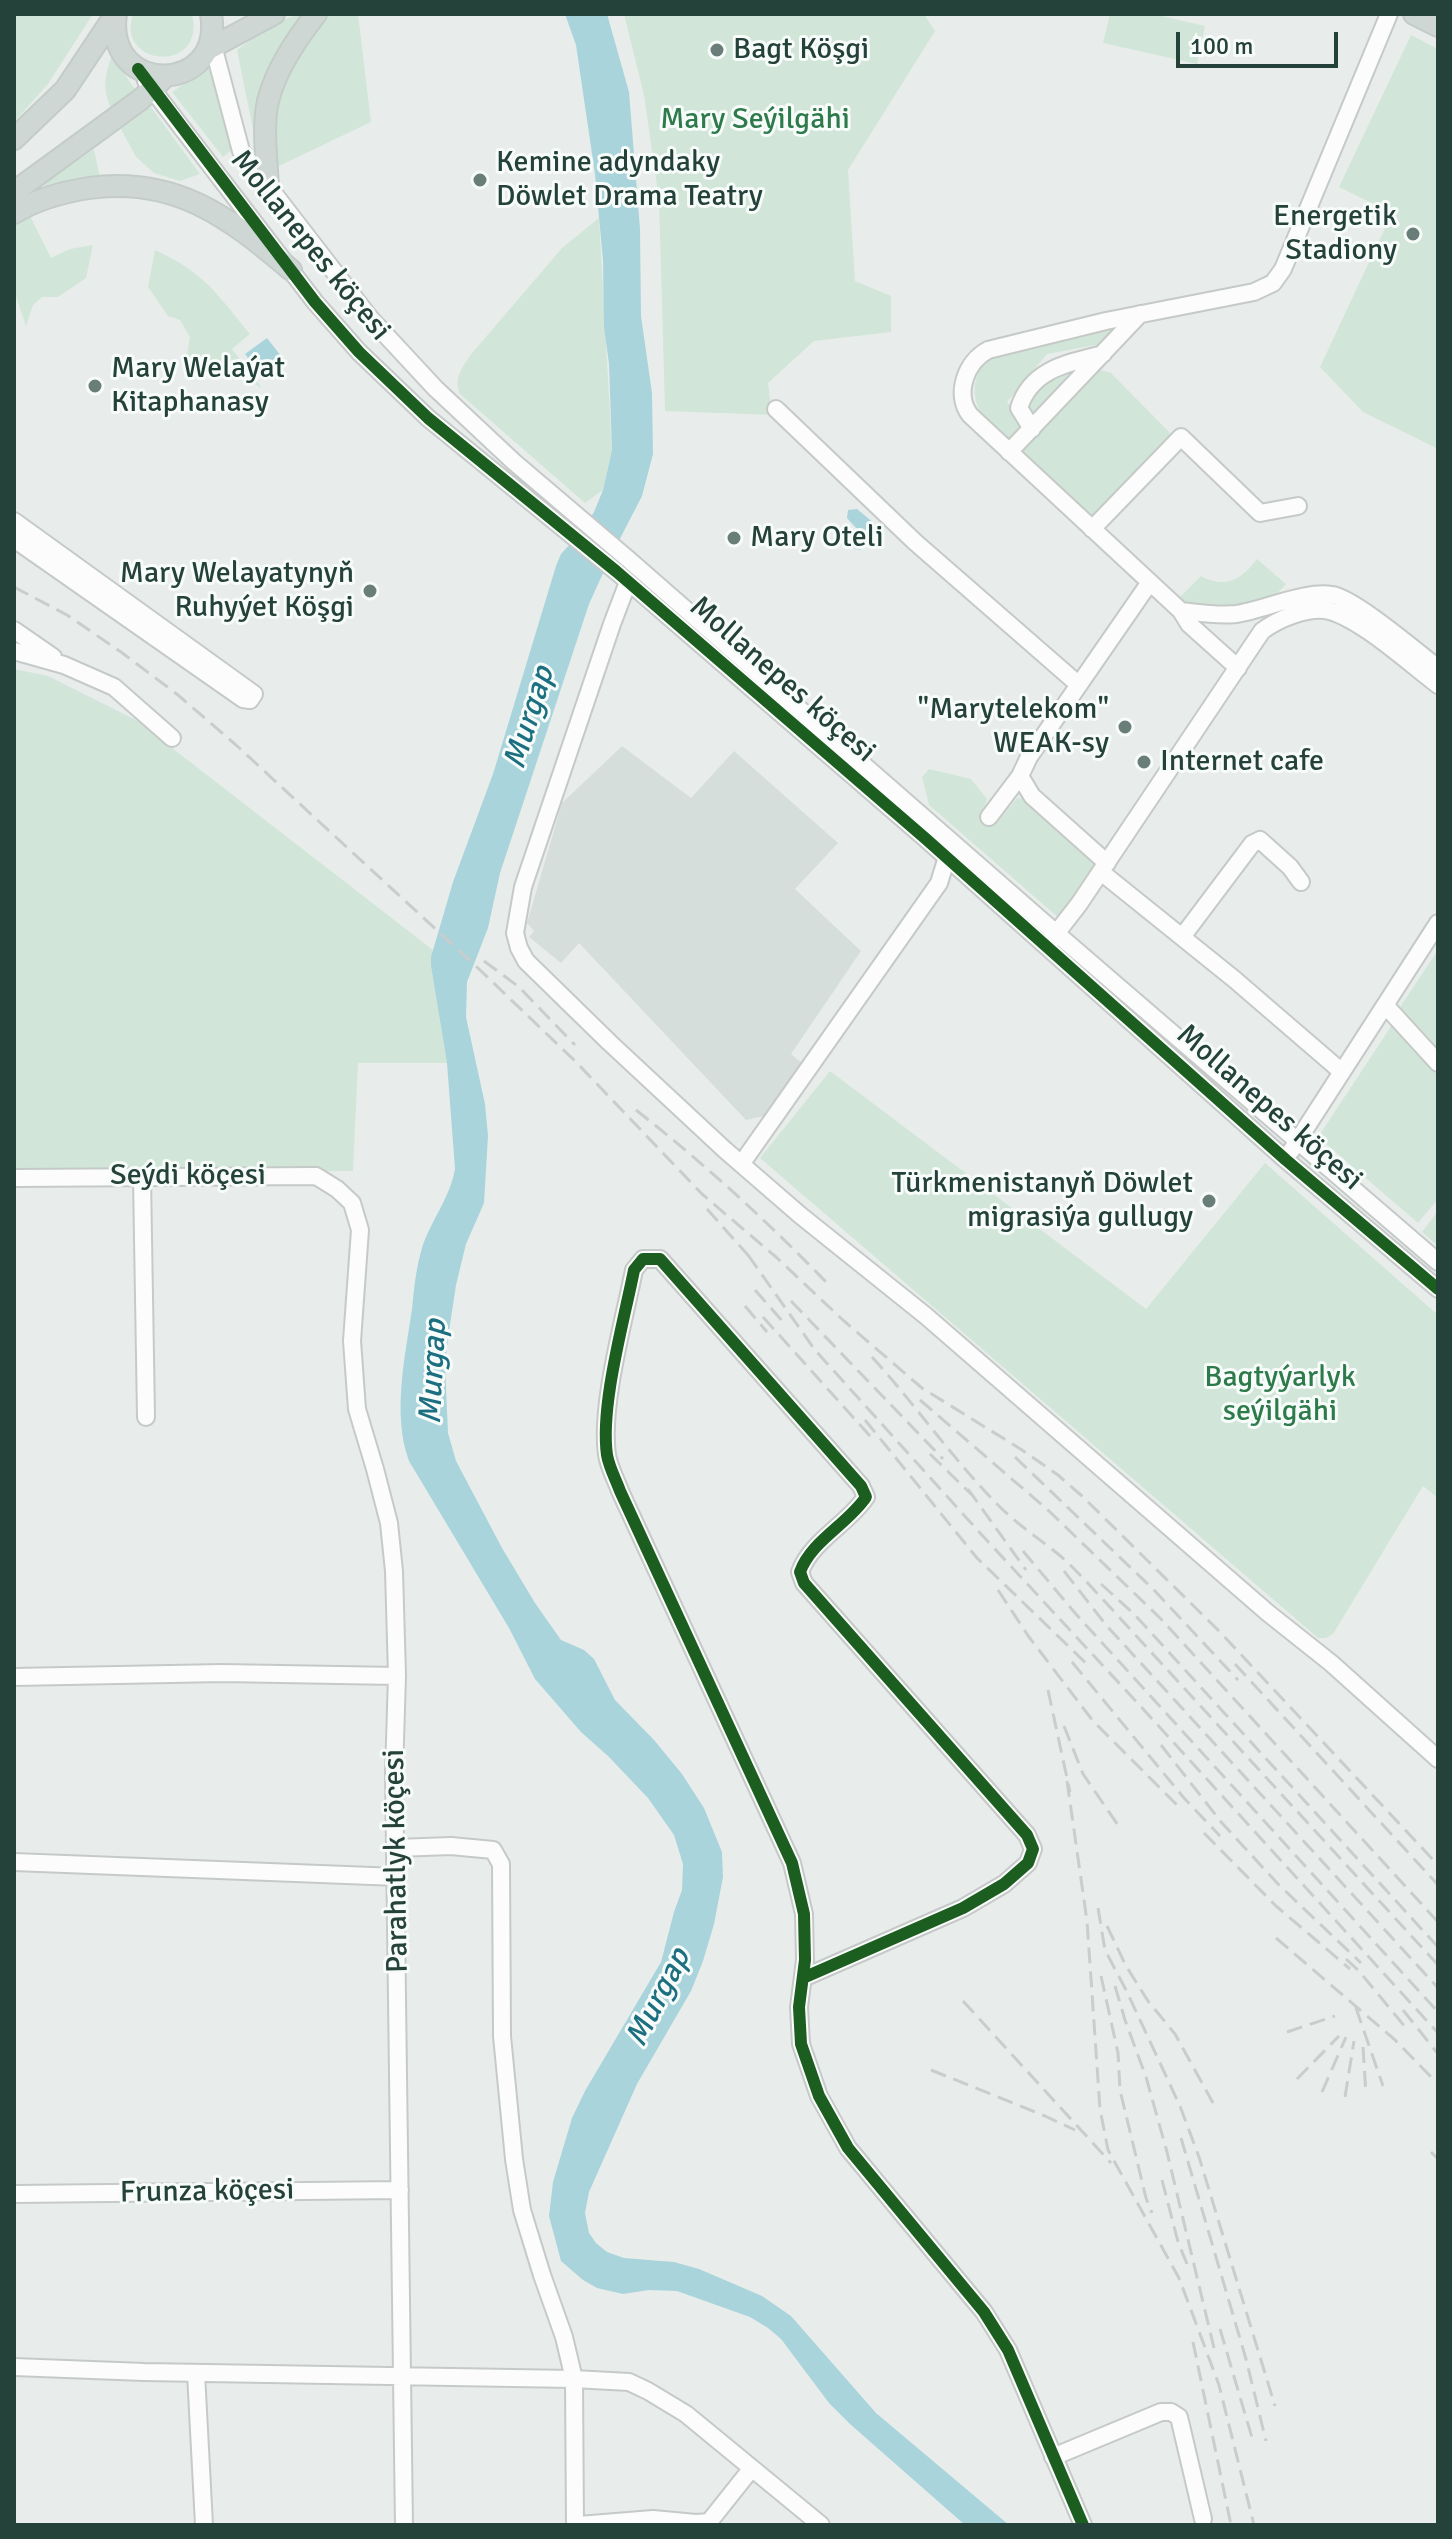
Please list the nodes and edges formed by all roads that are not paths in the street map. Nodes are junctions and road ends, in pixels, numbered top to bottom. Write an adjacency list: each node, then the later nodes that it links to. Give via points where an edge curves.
1 (211, 14): 8 (main road)
2 (274, 14): 8 (main road)
3 (316, 14): 11 (main road, via 294,44 268,101)
4 (1389, 14): 15 (street, via 1273,283 1254,292)
5 (1414, 14): 7 (main road)
6 (116, 15): 9 (main road, via 114,31 126,59); 10 (main road, via 65,90)
7 (1438, 26)
8 (211, 45): 9 (main road, via 190,69); 11 (street, Mollanepes köçesi, via 241,151)
9 (159, 83): 12 (main road); 14 (street, Mollanepes köçesi)
10 (14, 139)
11 (268, 188): 20 (street, Mollanepes köçesi, via 370,318)
12 (14, 192)
13 (14, 213): 14 (main road, via 71,191 112,185 163,190 249,234)
14 (291, 270): 21 (street, Mollanepes köçesi, via 370,362 428,418)
15 (1140, 314): 16 (street); 19 (street, via 981,354 964,382 963,403)
16 (1103, 354): 18 (street); 18 (street, via 1062,364 1035,381 1019,408)
17 (776, 409): 34 (street, via 915,542)
18 (1032, 429): 19 (street)
19 (1009, 452): 24 (street)
20 (514, 462): 21 (street); 44 (street, Mollanepes köçesi)
21 (502, 477): 26 (street, Mollanepes köçesi)
22 (1298, 506): 24 (street, via 1260,513 1181,437)
23 (14, 521): 25 (street)
24 (1092, 529): 27 (street)
25 (23, 539): 25 (street, via 243,699 250,700 254,694)
26 (622, 577): 39 (street, Mollanepes köçesi); 50 (street, via 612,624 523,887 515,933 526,961)
27 (1150, 582): 28 (street); 34 (street)
28 (1181, 611): 32 (street); 33 (street, via 1238,614 1333,595)
29 (14, 630): 31 (street)
30 (14, 651): 31 (street)
31 (64, 665): 36 (street, via 114,687)
32 (1238, 668): 35 (street, via 1262,631 1275,622 1324,610 1345,616); 40 (street)
33 (1438, 668)
34 (1079, 685): 37 (street)
35 (1438, 685)
36 (172, 738)
37 (1020, 776): 38 (street); 40 (street, via 1032,796)
38 (989, 817)
39 (947, 857): 44 (street, Mollanepes köçesi); 50 (street, via 939,883)
40 (1104, 868): 43 (street); 44 (street)
41 (1301, 882): 43 (street, via 1260,840)
42 (1438, 923): 45 (street)
43 (1182, 937): 47 (street)
44 (1052, 939): 48 (street, Mollanepes köçesi); 49 (street, Mollanepes köçesi)
45 (1385, 1005): 46 (street); 47 (street)
46 (1438, 1063)
47 (1342, 1072): 48 (street)
48 (1297, 1142): 49 (street); 54 (street, Mollanepes köçesi)
49 (1286, 1160): 55 (street, Mollanepes köçesi)
50 (742, 1163): 59 (street)
51 (142, 1177): 52 (street, Seýdi köçesi); 53 (street, Seýdi köçesi, via 316,1176); 56 (street)
52 (14, 1178)
53 (352, 1203): 57 (street, Parahatlyk köçesi, via 360,1230 352,1341 357,1409 389,1523)
54 (1438, 1262)
55 (1438, 1289)
56 (146, 1417)
57 (397, 1676): 58 (street); 60 (street, Parahatlyk köçesi)
58 (14, 1677)
59 (1438, 1759)
60 (396, 1848): 62 (street, Parahatlyk köçesi); 69 (street, via 493,1850 501,1864 502,2036 514,2159 522,2210)
61 (14, 1862): 62 (street)
62 (397, 1877): 64 (street, Parahatlyk köçesi)
63 (803, 1978): 63 (street, via 804,1914 792,1863 608,1458 612,1384 634,1270 643,1259 660,1259 861,1486 866,1497 858,1509 804,1560 804,1583 1027,1835 1033,1849 1028,1863 1004,1884 963,1908); 70 (street, via 801,2044 819,2096 848,2148 984,2312 1008,2350)
64 (400, 2190): 65 (street, Frunza köçesi); 68 (street, Parahatlyk köçesi)
65 (14, 2194)
66 (14, 2367): 67 (street)
67 (196, 2373): 68 (street); 73 (street)
68 (403, 2376): 69 (street); 74 (street, Parahatlyk köçesi)
69 (574, 2379): 71 (street, via 629,2382 648,2391 686,2414); 75 (street)
70 (1053, 2457): 72 (street, via 1171,2412 1179,2417); 77 (street)
71 (752, 2468): 75 (street, via 709,2522 653,2519); 76 (street)
72 (1203, 2519)
73 (204, 2525)
74 (404, 2525)
75 (577, 2525)
76 (821, 2525)
77 (1083, 2525)

